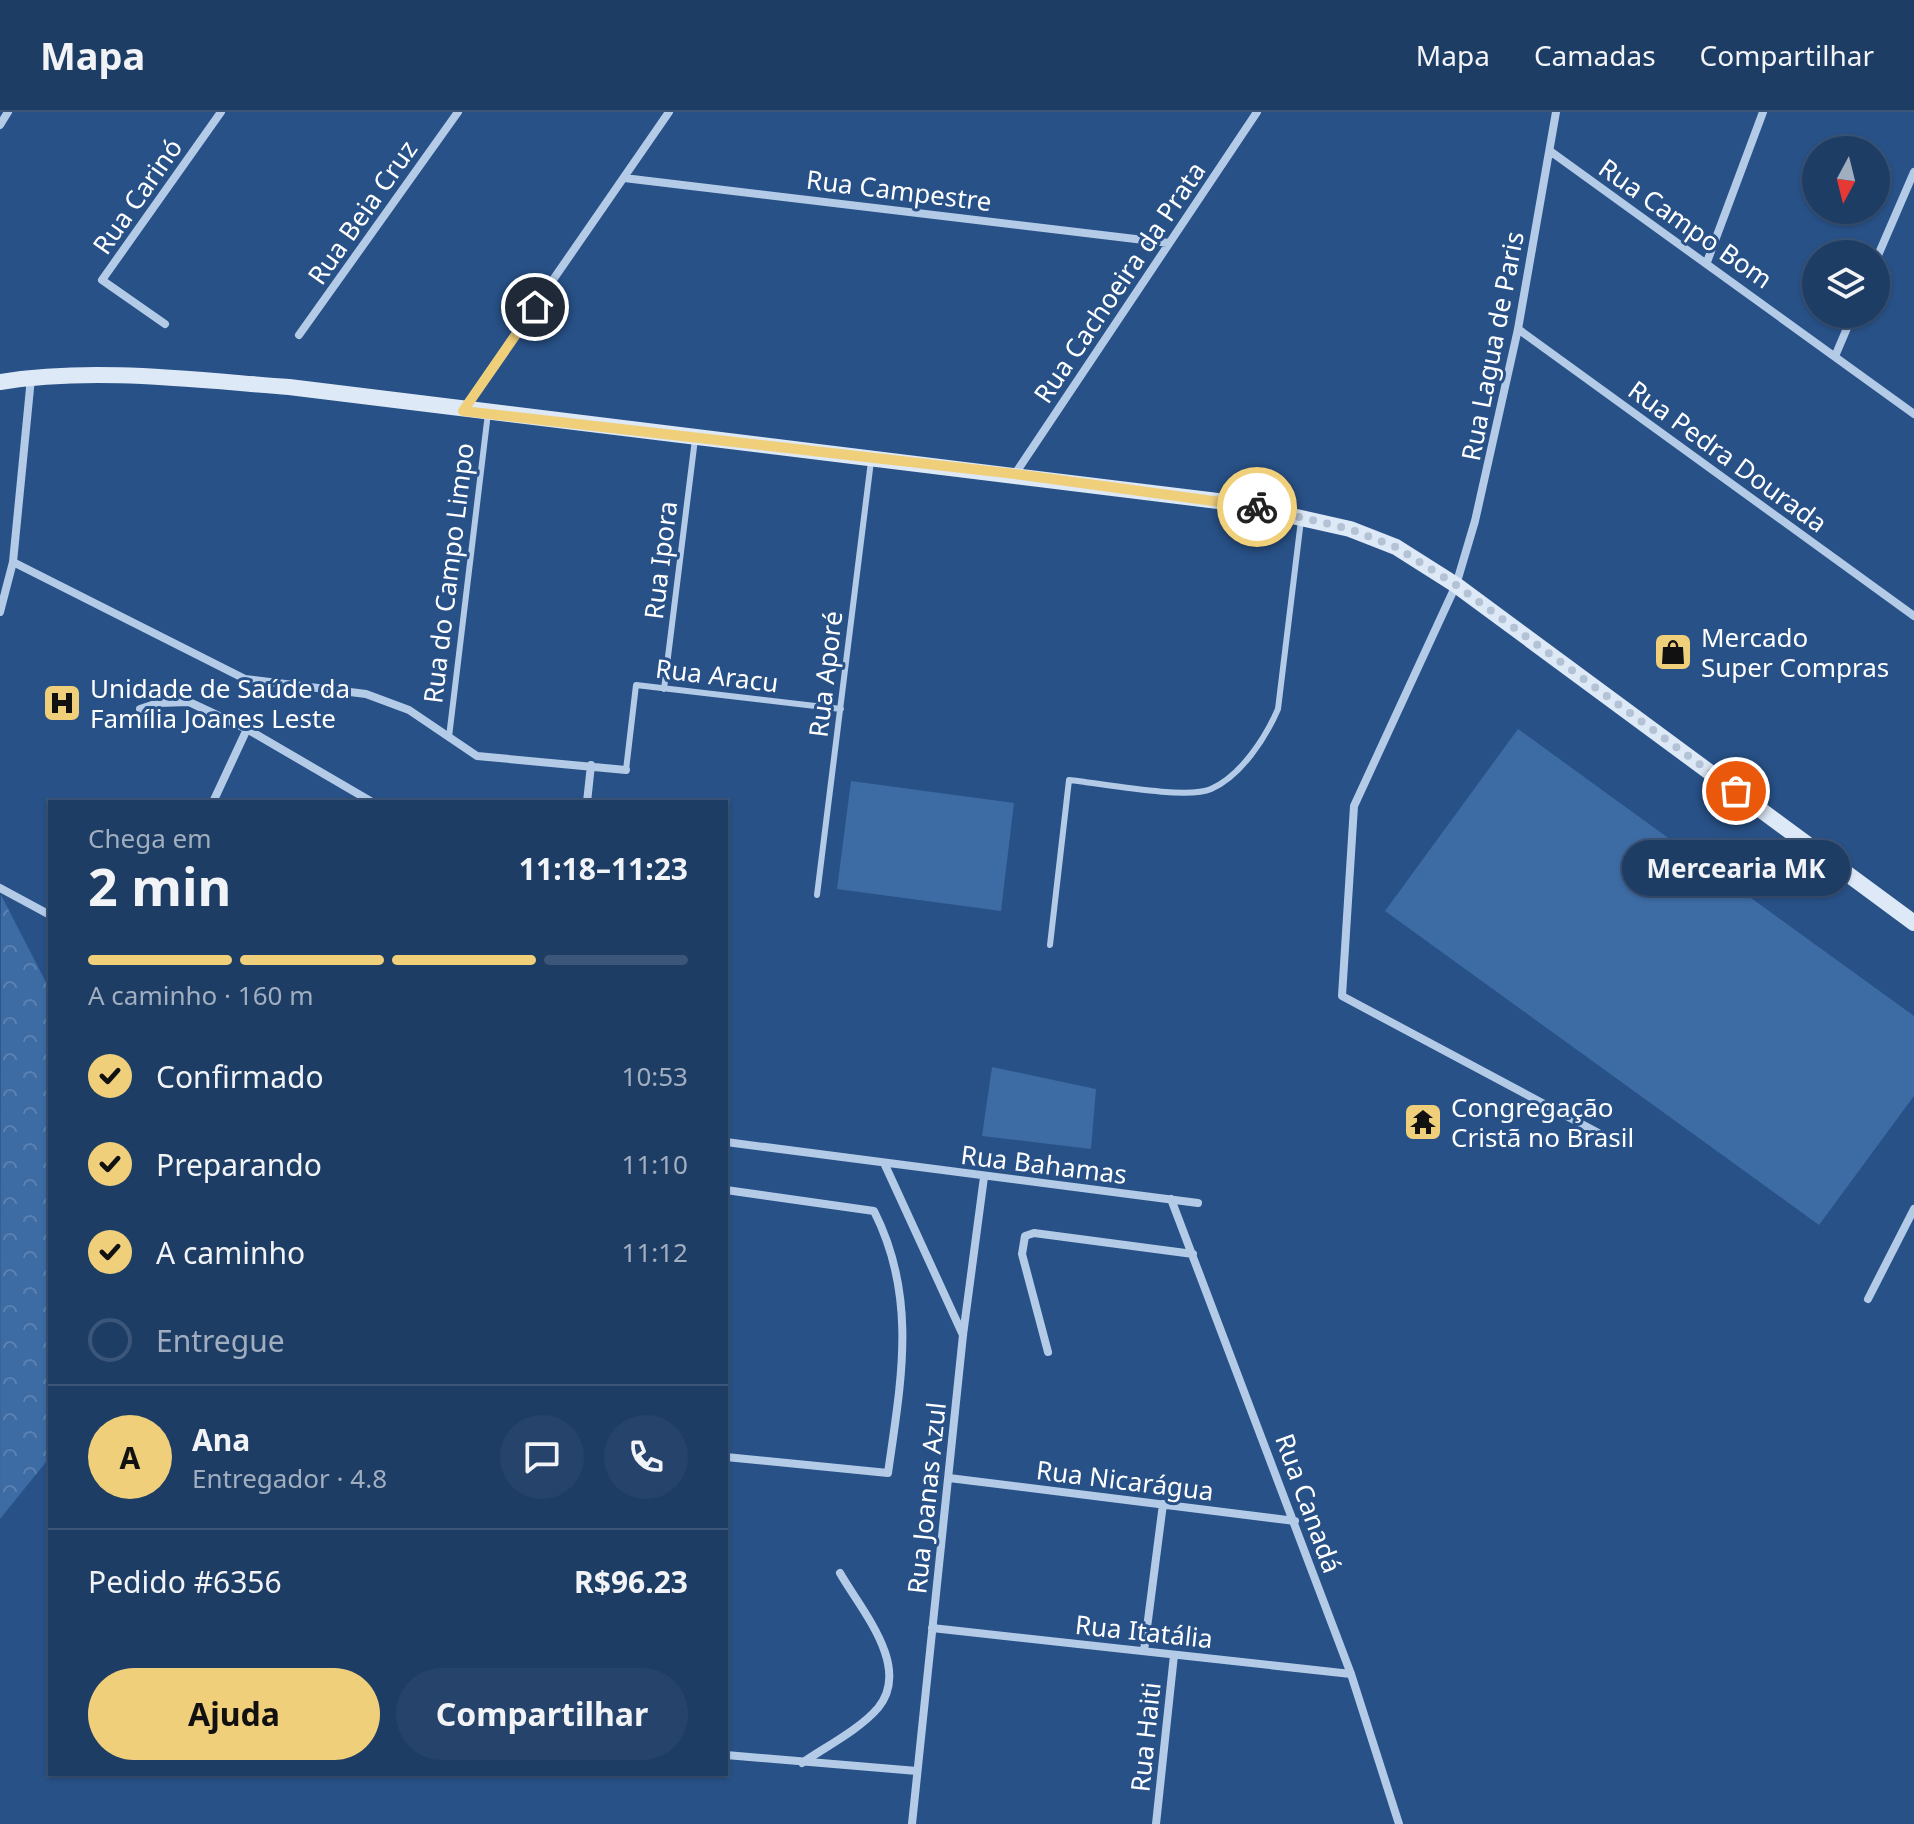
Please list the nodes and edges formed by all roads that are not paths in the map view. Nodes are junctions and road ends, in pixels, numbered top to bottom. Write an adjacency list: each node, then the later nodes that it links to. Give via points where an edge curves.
1 (8, 112): 8 (street)
2 (221, 112): 15 (street, Rua Carinó, via 102,280)
3 (458, 112): 18 (street, Rua Beia Cruz)
4 (669, 112): 11 (street)
5 (1257, 112): 13 (street, Rua Cachoeira da Prata)
6 (1556, 112): 9 (street, Rua Lagua de Paris)
7 (1763, 112): 14 (street)
8 (0, 125)
9 (1550, 151): 14 (street, Rua Campo Bom); 17 (street, Rua Lagua de Paris)
10 (1914, 172): 12 (street)
11 (624, 178): 13 (street, Rua Campestre); 22 (street)
12 (1885, 240)
13 (1169, 243): 27 (street, Rua Cachoeira da Prata)
14 (1707, 262): 19 (street, Rua Campo Bom)
15 (165, 324)
16 (1847, 328): 19 (street)
17 (1518, 329): 30 (street, Rua Lagua de Paris); 32 (street, Rua Pedra Dourada)
18 (299, 335)
19 (1836, 354): 24 (street, Rua Campo Bom)
20 (31, 377): 21 (street); 22 (street, via 274,386); 29 (street)
21 (0, 382)
22 (463, 411): 23 (street)
23 (488, 413): 25 (street); 37 (lane, Rua do Campo Limpo)
24 (1914, 414)
25 (695, 436): 26 (street); 33 (lane, Rua Ipora)
26 (872, 458): 27 (street); 35 (lane, Rua Aporé)
27 (1015, 474): 28 (street)
28 (1302, 517): 30 (street, via 1396,547); 47 (lane, via 1278,709 1267,734 1227,779 1210,790 1188,793 1069,780)
29 (13, 562): 31 (street); 37 (street, via 245,679 366,694 409,710)
30 (1456, 585): 46 (street); 48 (street, via 1354,806 1342,996)
31 (0, 612)
32 (1914, 616)
33 (664, 689): 35 (lane, Rua Aracu); 39 (lane, Rua Aracu, via 636,685)
34 (140, 709): 36 (street, via 189,702)
35 (841, 709): 44 (lane, Rua Aporé)
36 (247, 729): 40 (street); 41 (street)
37 (449, 737): 38 (street, via 477,756)
38 (591, 765): 39 (street); 42 (street)
39 (626, 770)
40 (214, 800)
41 (369, 800)
42 (587, 800)
43 (0, 888): 45 (street)
44 (817, 895)
45 (48, 914)
46 (1914, 923)
47 (1050, 945)
48 (1604, 1136)
49 (728, 1142): 50 (street, Rua Bahamas)
50 (885, 1165): 51 (street, Rua Bahamas); 58 (street)
51 (984, 1177): 53 (street, Rua Bahamas); 58 (street, Rua Joanas Azul)
52 (728, 1190): 60 (street, Rua Joanas Azul, via 874,1211 892,1264 905,1350 888,1473)
53 (1171, 1199): 54 (street, Rua Bahamas); 56 (street, Rua Canadá)
54 (1198, 1203)
55 (1914, 1209): 57 (street)
56 (1193, 1254): 59 (street, via 1025,1236 1022,1254); 63 (street, Rua Canadá)
57 (1868, 1299)
58 (963, 1335): 61 (street, Rua Joanas Azul)
59 (1048, 1352)
60 (728, 1457)
61 (949, 1478): 62 (street, Rua Nicarágua); 65 (street, Rua Joanas Azul)
62 (1163, 1504): 63 (street, Rua Nicarágua); 66 (street, Rua Haiti)
63 (1295, 1521): 68 (street, Rua Canadá)
64 (840, 1573): 70 (street, via 881,1644 890,1682 876,1710)
65 (932, 1628): 66 (street, Rua Itatália); 71 (street, Rua Joanas Azul)
66 (1144, 1651): 67 (street, Rua Itatália)
67 (1174, 1655): 68 (street, Rua Itatália); 73 (street, Rua Haiti)
68 (1351, 1674): 74 (street, Rua Canadá)
69 (728, 1755): 70 (street)
70 (802, 1763): 71 (street)
71 (917, 1771): 72 (street, Rua Joanas Azul)
72 (912, 1824)
73 (1156, 1824)
74 (1399, 1824)

